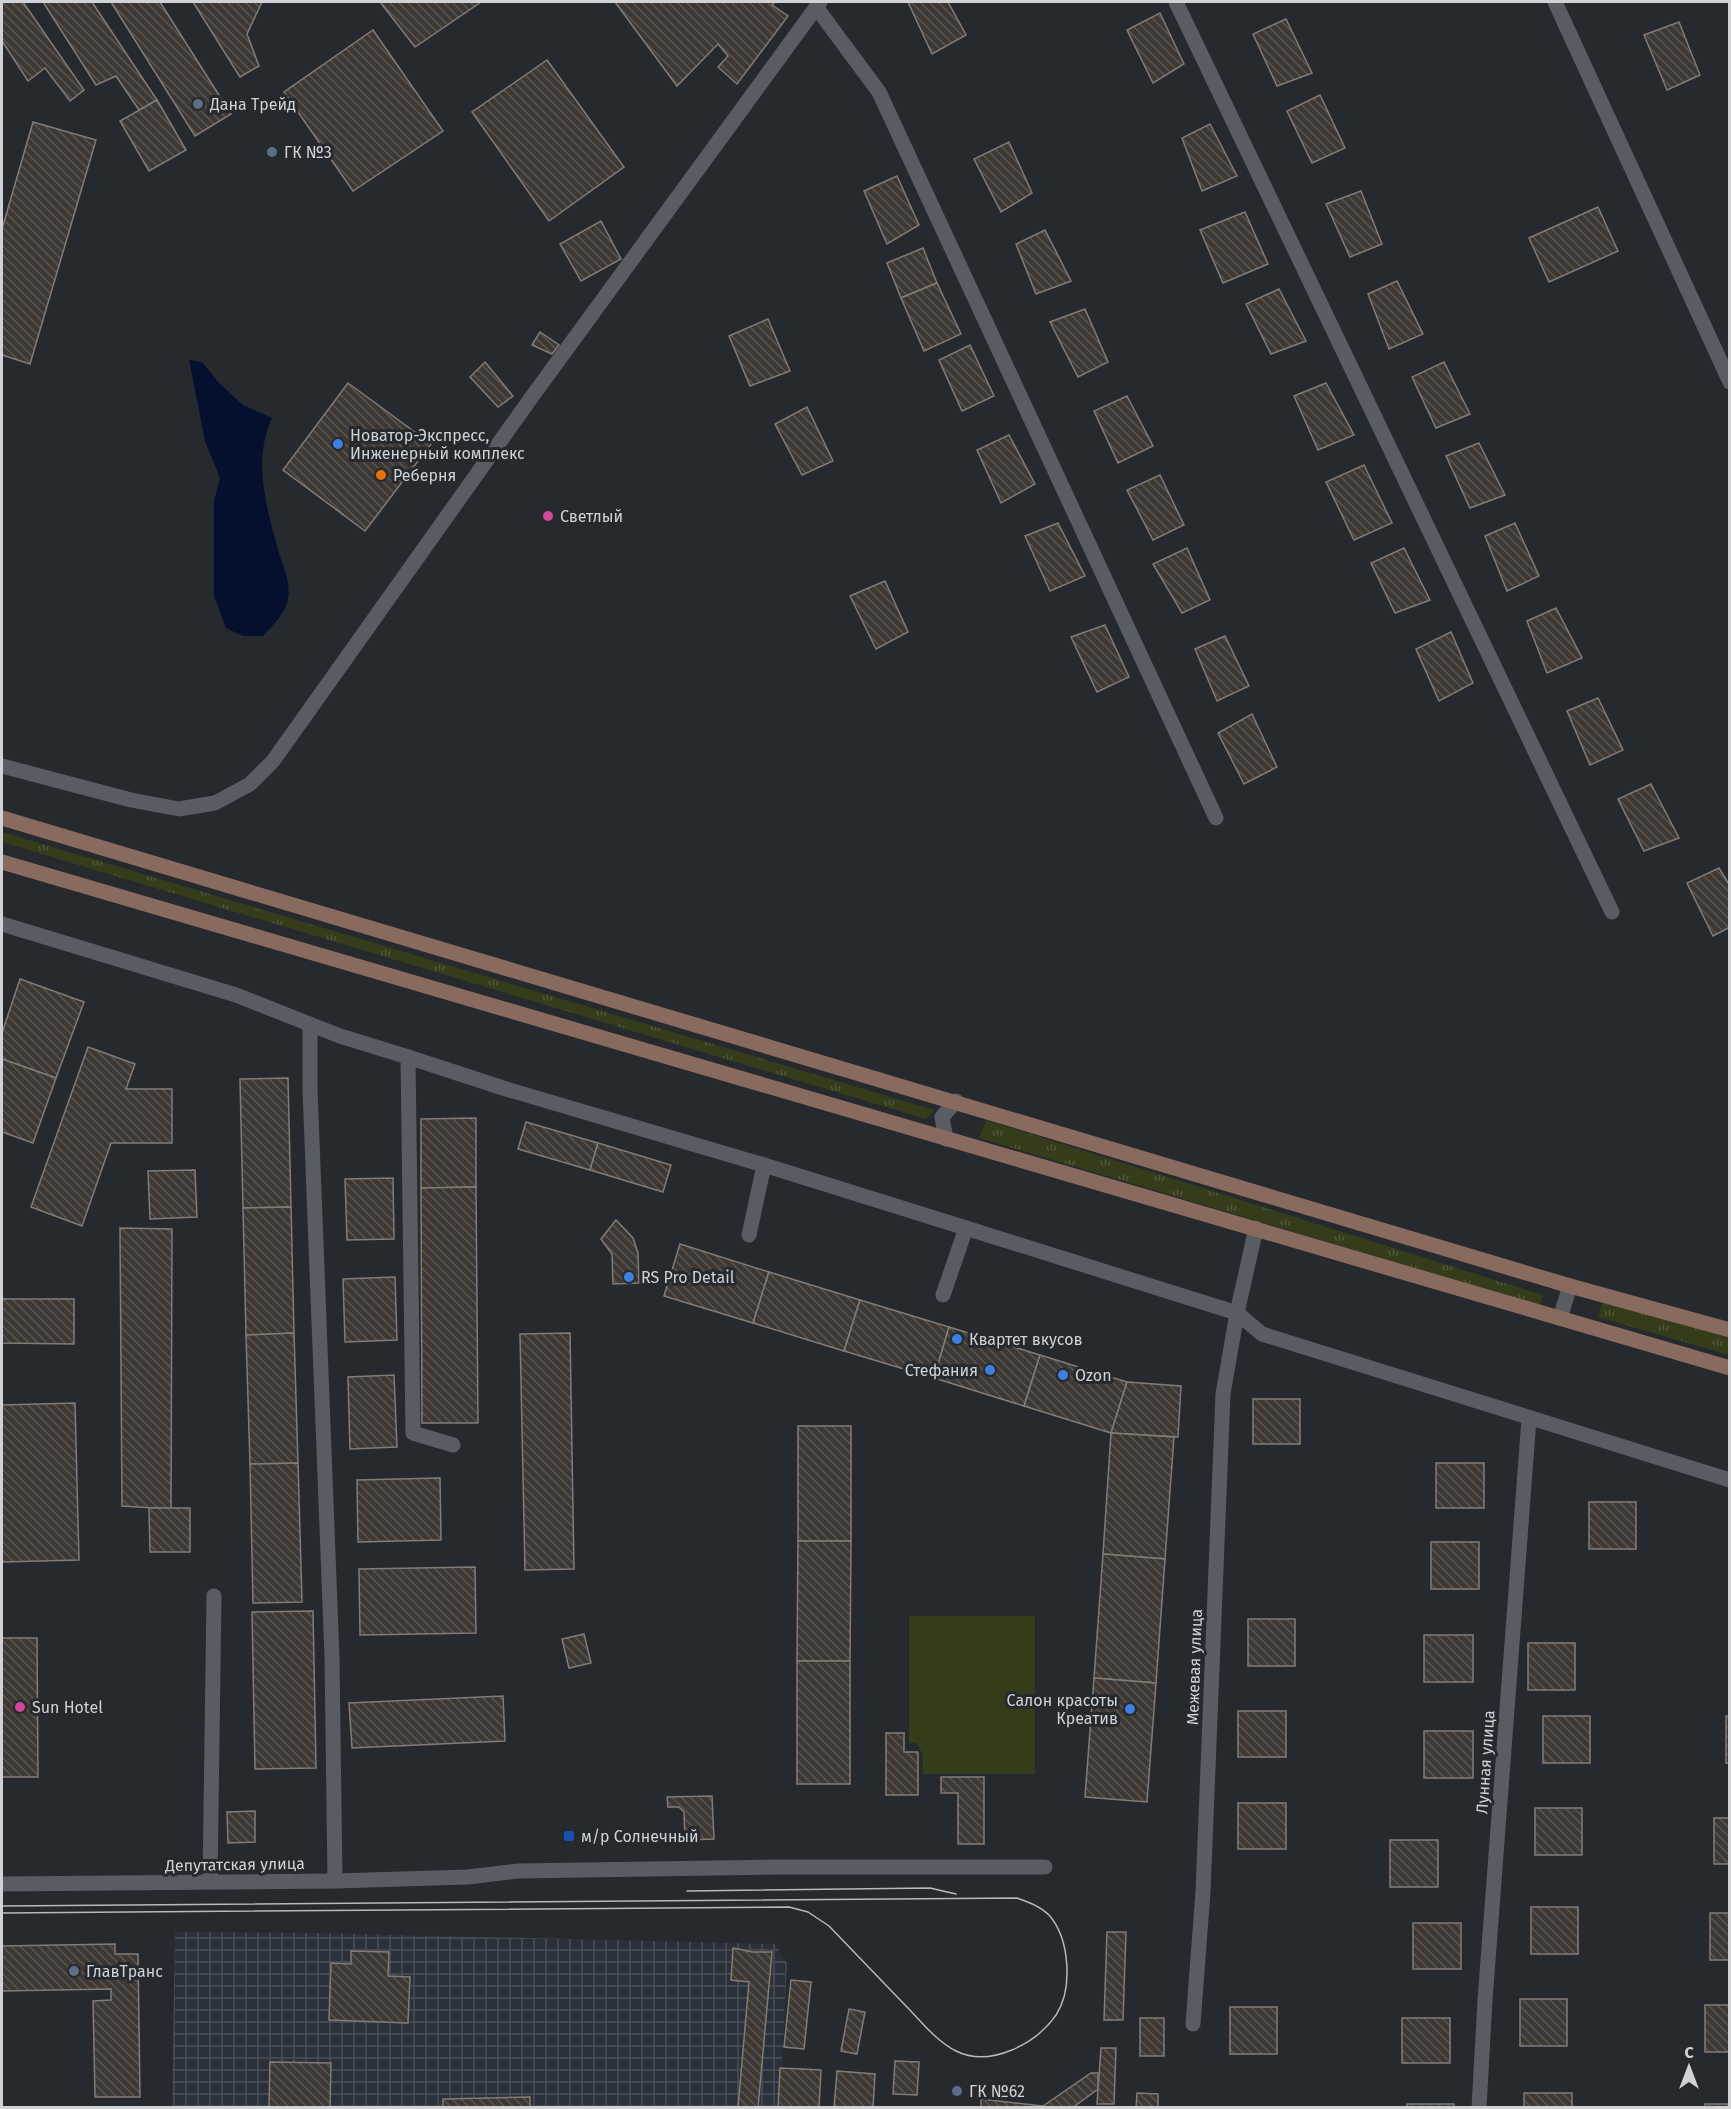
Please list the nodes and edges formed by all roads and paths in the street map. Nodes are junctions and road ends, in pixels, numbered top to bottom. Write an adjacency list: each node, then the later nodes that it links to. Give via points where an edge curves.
1 (1176, 2): 9 (street)
2 (1555, 2): 4 (street)
3 (818, 4): 5 (street, via 273,761 250,784 215,802 179,809); 7 (street, via 879,92)
4 (1730, 382)
5 (2, 766)
6 (2, 818): 13 (main road)
7 (1216, 818)
8 (2, 862): 14 (main road)
9 (1612, 912)
10 (2, 924): 11 (street, via 236,995)
11 (310, 1024): 12 (street); 30 (street, via 333,1657)
12 (408, 1057): 15 (street); 26 (street, via 413,1433)
13 (956, 1101): 14 (street, via 942,1117); 19 (main road)
14 (946, 1139): 17 (main road)
15 (764, 1165): 16 (street); 18 (street)
16 (966, 1228): 20 (street); 21 (street)
17 (1256, 1228): 21 (street, Межевая улица); 22 (main road)
18 (749, 1235)
19 (1570, 1286): 22 (street); 23 (main road)
20 (943, 1294)
21 (1237, 1313): 25 (street, via 1262,1334); 33 (street, Межевая улица, via 1223,1394 1203,1892)
22 (1560, 1318): 24 (main road)
23 (1730, 1330)
24 (1730, 1368)
25 (1529, 1419): 27 (street); 34 (street, Лунная улица)
26 (453, 1444)
27 (1730, 1480)
28 (214, 1596): 31 (street)
29 (1046, 1867): 30 (street, Депутатская улица, via 518,1871 468,1877)
30 (335, 1881): 31 (street, Депутатская улица)
31 (210, 1882): 32 (street, Депутатская улица)
32 (2, 1884)
33 (1193, 2024)
34 (1479, 2108)

